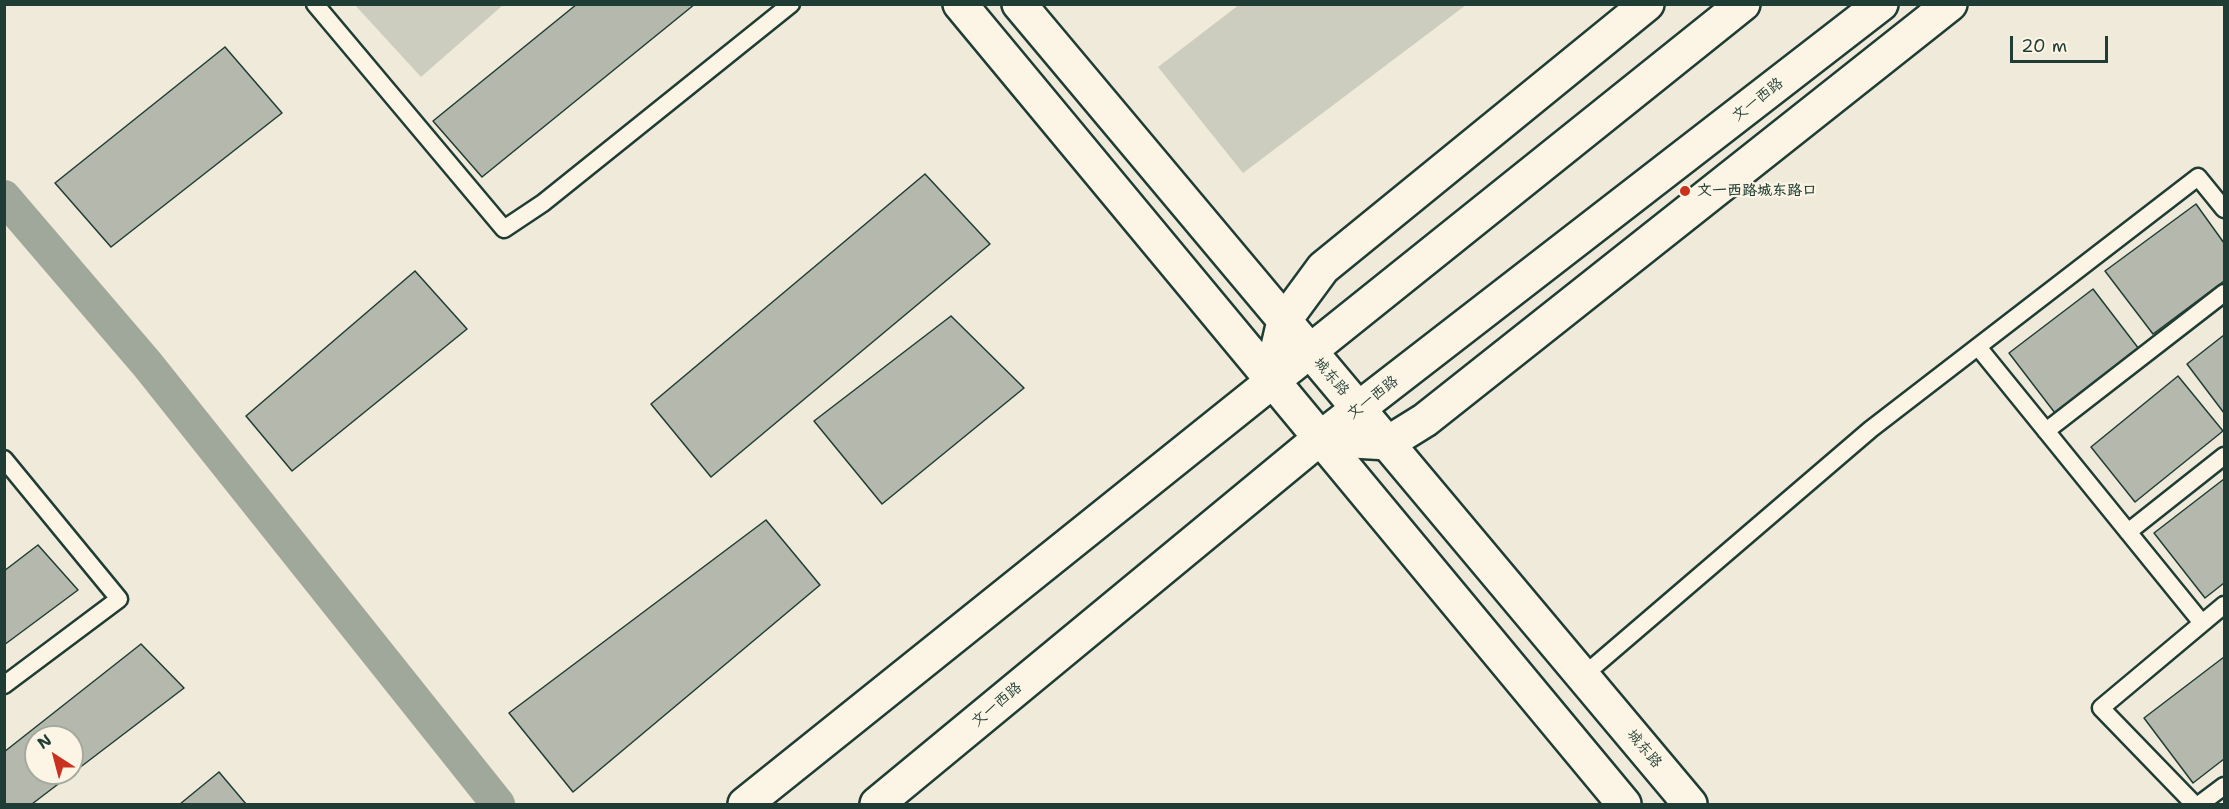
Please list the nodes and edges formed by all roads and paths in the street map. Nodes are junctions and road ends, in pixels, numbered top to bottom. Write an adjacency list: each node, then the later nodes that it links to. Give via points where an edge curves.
1 (315, 4): 2 (lane, via 504,229 543,203)
2 (791, 4)
3 (960, 4): 14 (main road)
4 (1019, 4): 11 (main road, 城东路)
5 (1647, 4): 11 (main road, via 1323,268)
6 (1743, 4): 13 (main road)
7 (1881, 4): 15 (main road, 文一西路)
8 (1950, 4): 18 (main road, via 1425,420)
9 (2224, 209): 12 (lane, via 2198,177)
10 (2224, 293): 16 (lane)
11 (1284, 321): 13 (main road, 城东路); 14 (main road)
12 (1978, 347): 16 (lane); 24 (lane, via 1871,429)
13 (1309, 351): 14 (main road); 15 (main road, 城东路)
14 (1270, 381): 17 (main road); 27 (main road)
15 (1359, 409): 17 (main road, 文一西路); 18 (main road, 城东路)
16 (2046, 431): 21 (lane)
17 (1319, 439): 18 (main road); 28 (main road, 文一西路); 29 (main road)
18 (1388, 443): 24 (main road, 城东路)
19 (2224, 456): 21 (lane)
20 (4, 459): 25 (lane, via 119,598)
21 (2128, 532): 23 (lane)
22 (2224, 605): 23 (lane)
23 (2202, 622): 31 (lane, via 2101,708)
24 (1584, 675): 30 (main road, 城东路)
25 (4, 685)
26 (2224, 786): 32 (lane)
27 (745, 804)
28 (877, 804)
29 (1624, 804)
30 (1690, 804)
31 (2194, 804)
32 (2200, 804)

